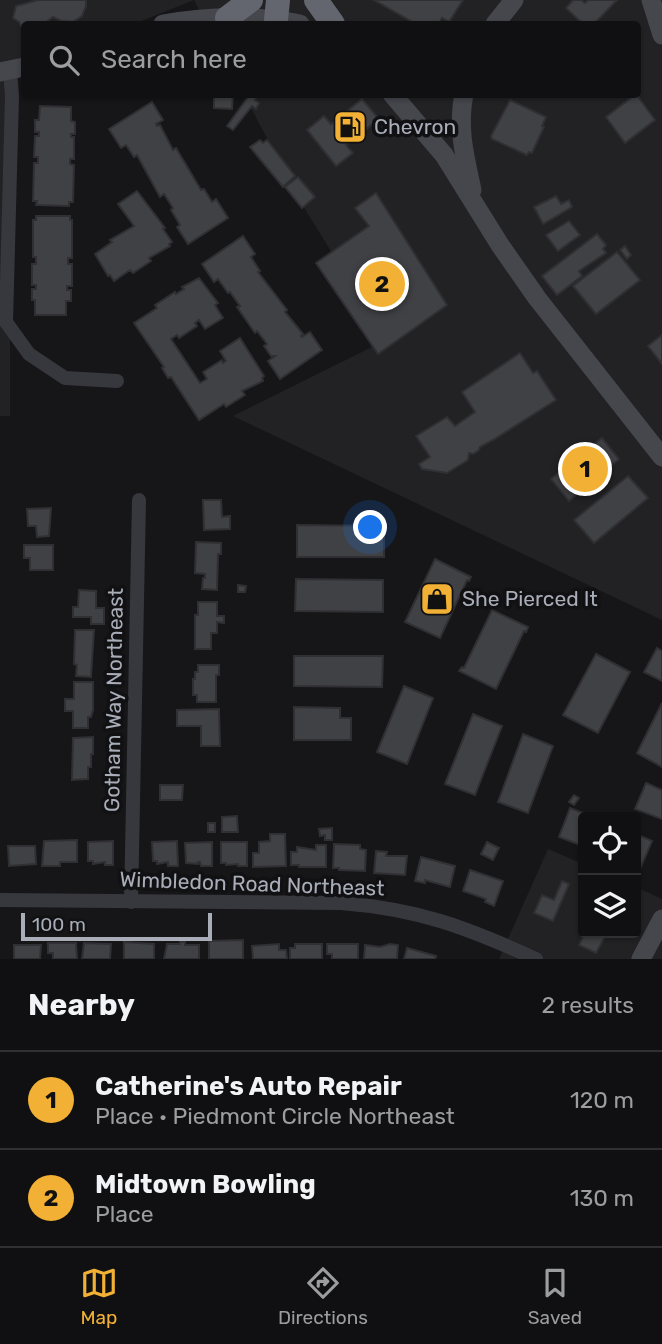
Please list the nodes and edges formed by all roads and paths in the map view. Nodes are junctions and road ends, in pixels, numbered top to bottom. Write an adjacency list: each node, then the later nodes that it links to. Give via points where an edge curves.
1 (316, 0): 7 (highway)
2 (514, 0): 8 (main road)
3 (651, 0): 9 (main road)
4 (272, 11): 5 (highway)
5 (227, 18): 6 (main road)
6 (182, 21)
7 (331, 21)
8 (497, 21)
9 (662, 35)
10 (11, 70): 17 (street, via 6,323 29,354 65,378)
11 (395, 98): 14 (main road)
12 (462, 103): 13 (main road); 14 (main road)
13 (461, 133): 15 (main road); 16 (main road)
14 (431, 139): 15 (main road)
15 (444, 155): 16 (main road)
16 (474, 204): 18 (main road, via 537,298)
17 (117, 381)
18 (662, 457)
19 (139, 500): 21 (street, Gotham Way Northeast)
20 (0, 900): 21 (street, Wimbledon Road Northeast)
21 (131, 902): 23 (street, Wimbledon Road Northeast, via 374,906 444,921)
22 (662, 919): 24 (main road)
23 (536, 959)
24 (641, 959)

